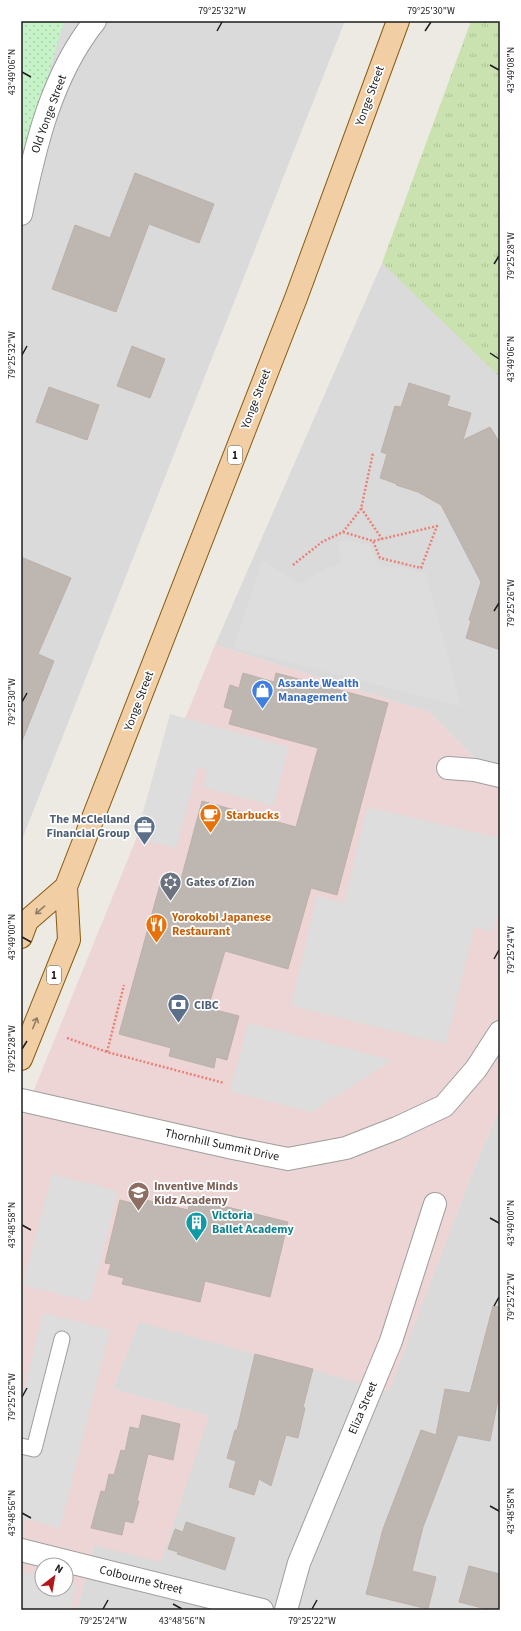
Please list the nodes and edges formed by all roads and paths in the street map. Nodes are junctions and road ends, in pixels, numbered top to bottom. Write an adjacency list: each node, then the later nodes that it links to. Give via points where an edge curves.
1 (95, 21): 3 (street, Old Yonge Street, via 70,59 42,126)
2 (398, 21): 12 (main road, Yonge Street / 1, via 296,298)
3 (21, 214)
4 (373, 453): 5 (path)
5 (361, 508): 6 (path); 7 (path)
6 (343, 532): 8 (path); 9 (path, via 322,542)
7 (382, 539): 8 (path); 8 (path, via 437,526 421,568 380,558)
8 (373, 542)
9 (293, 565)
10 (448, 768): 11 (street)
11 (500, 776)
12 (66, 887): 13 (main road, Yonge Street / 1, one-way to 13, via 27,921); 18 (main road, Yonge Street / 1, one-way to 12, via 69,940)
13 (21, 937)
14 (124, 985): 17 (path)
15 (500, 1032): 20 (street, Thornhill Summit Drive, via 476,1069 444,1106 346,1148 288,1159)
16 (67, 1038): 17 (path)
17 (107, 1052): 19 (path)
18 (21, 1059)
19 (224, 1083)
20 (21, 1100)
21 (435, 1204): 26 (street, Eliza Street, via 391,1342 299,1563)
22 (62, 1339): 23 (lane, via 34,1449)
23 (21, 1446)
24 (21, 1550): 25 (street, Colbourne Street)
25 (262, 1610)
26 (286, 1610)

